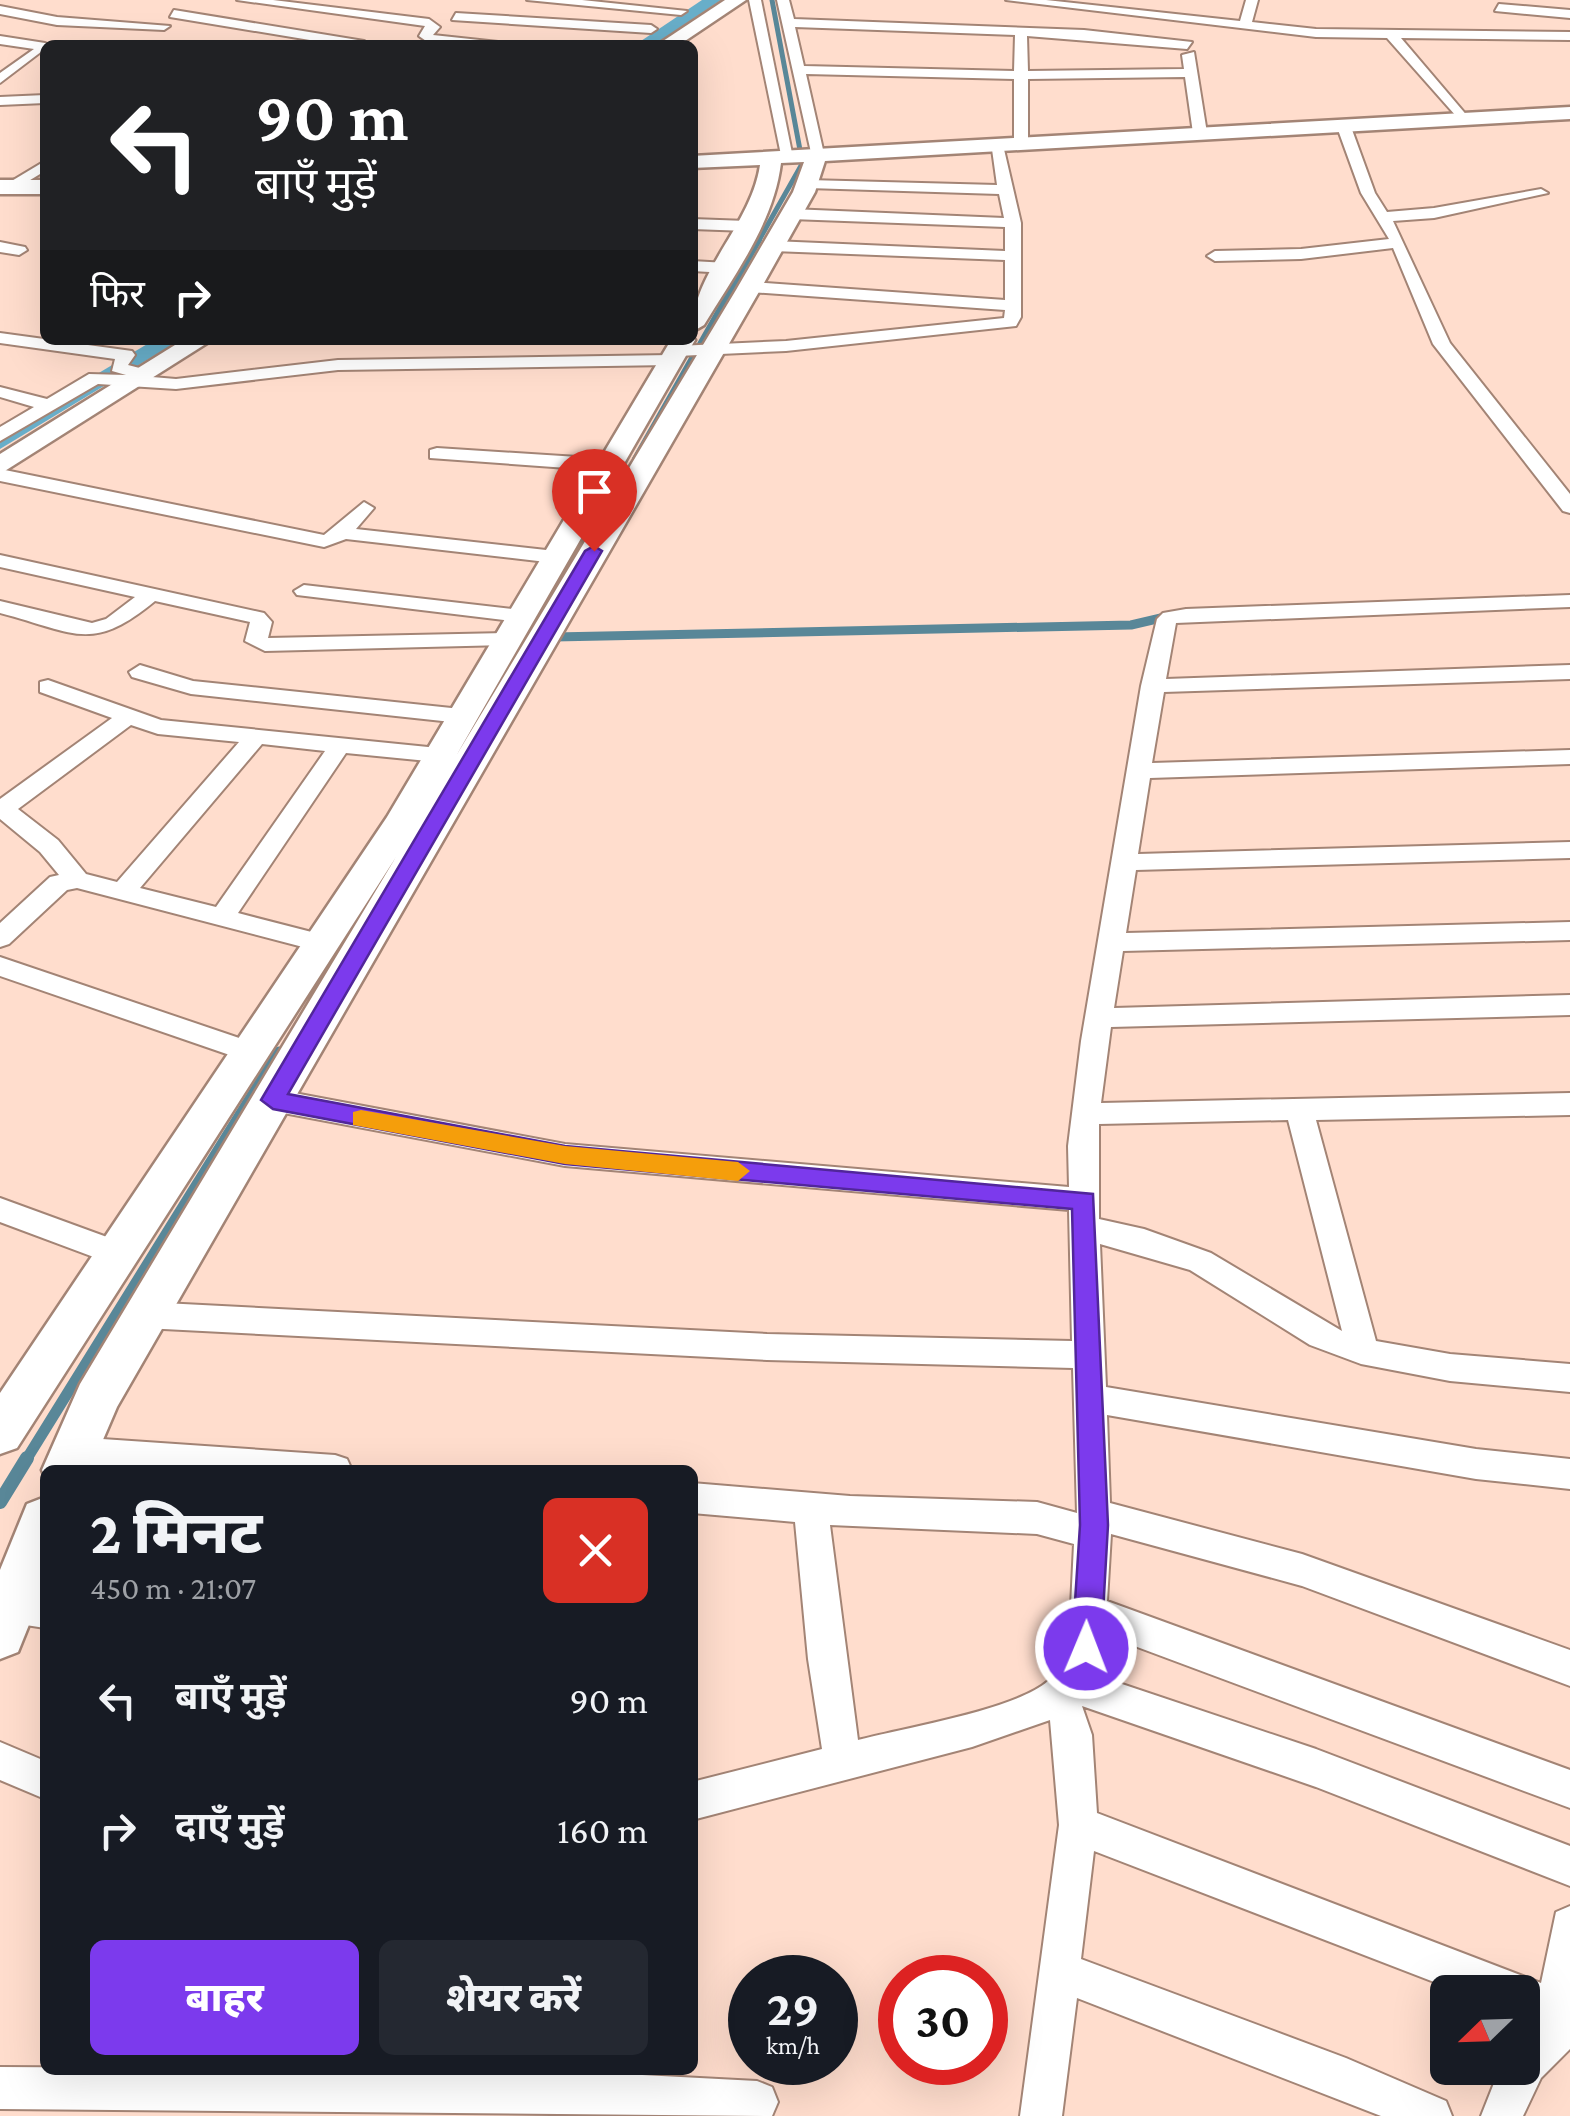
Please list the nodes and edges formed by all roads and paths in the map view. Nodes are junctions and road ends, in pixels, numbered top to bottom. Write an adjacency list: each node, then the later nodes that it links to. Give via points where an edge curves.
1 (186, 0): 14 (street)
2 (243, 0): 30 (street, via 429,23 434,27 425,36)
3 (533, 0): 9 (street)
4 (698, 0): 12 (street)
5 (736, 0): 33 (street)
6 (755, 0): 53 (street)
7 (1012, 0): 18 (street)
8 (1252, 0): 21 (street)
9 (564, 2): 12 (street); 19 (street)
10 (1499, 4): 15 (street); 24 (street)
11 (0, 10): 20 (street, via 57,21)
12 (681, 10): 22 (street)
13 (786, 11): 17 (street); 36 (street); 38 (street)
14 (174, 14): 20 (street); 29 (street)
15 (1570, 14)
16 (456, 17): 19 (street)
17 (971, 17)
18 (1198, 20): 21 (street); 34 (street)
19 (542, 22): 22 (street); 31 (street)
20 (164, 26): 27 (street)
21 (1244, 26): 25 (street)
22 (651, 29): 32 (street)
23 (1021, 32): 34 (street); 36 (street); 40 (street)
24 (1498, 32): 25 (street); 26 (street)
25 (1391, 34): 45 (street)
26 (1570, 36)
27 (151, 38)
28 (0, 40): 35 (street)
29 (333, 40)
30 (444, 40)
31 (522, 40)
32 (634, 40)
33 (674, 40)
34 (1187, 45): 39 (street)
35 (40, 46)
36 (932, 50): 38 (street); 40 (street)
37 (40, 51): 41 (street)
38 (800, 70): 53 (street)
39 (1192, 73): 40 (street); 47 (street)
40 (1023, 74): 48 (street)
41 (0, 79)
42 (40, 99): 43 (street)
43 (0, 100)
44 (1570, 114): 45 (street)
45 (1464, 120): 46 (street)
46 (1344, 127): 47 (street); 58 (street)
47 (1200, 133): 48 (street)
48 (1021, 143): 49 (street)
49 (996, 145): 53 (street); 56 (street)
50 (698, 155): 53 (street)
51 (698, 162): 53 (street)
52 (40, 168): 55 (street)
53 (793, 170): 56 (street); 59 (street); 61 (street); 61 (street, via 770,173)
54 (40, 184): 55 (street)
55 (5, 186)
56 (1007, 190): 59 (street)
57 (1541, 193): 58 (street)
58 (1383, 217): 62 (street)
59 (1013, 223): 65 (street)
60 (698, 225): 61 (street)
61 (760, 236): 65 (street); 68 (street)
62 (1399, 243): 66 (street); 83 (street, via 1442,344)
63 (0, 247): 64 (street)
64 (19, 250)
65 (1015, 256): 69 (street)
66 (1216, 256)
67 (698, 267): 68 (street)
68 (738, 277): 69 (street); 70 (street)
69 (1013, 306): 75 (street, via 1010,322 990,328)
70 (698, 336)
71 (0, 338): 72 (street)
72 (40, 344)
73 (49, 345): 76 (street, via 127,356)
74 (189, 345): 76 (street)
75 (690, 348): 76 (street, via 338,365 196,382); 81 (street); 118 (street)
76 (123, 376): 78 (street, via 92,379); 79 (street)
77 (0, 392): 78 (street)
78 (49, 405): 79 (street)
79 (8, 444)
80 (437, 454): 81 (street)
81 (608, 465): 86 (street)
82 (0, 476): 85 (street, via 324,541)
83 (1570, 507)
84 (364, 508): 85 (street)
85 (340, 533): 86 (street)
86 (555, 557): 92 (street)
87 (0, 561): 89 (street)
88 (304, 591): 92 (street)
89 (151, 594): 91 (street, via 114,624 93,630); 92 (street, via 256,617 256,641 264,646)
90 (1570, 601): 95 (street, via 1176,615 1164,623)
91 (0, 607)
92 (513, 628): 97 (street)
93 (140, 672): 97 (street, via 203,689)
94 (1570, 672): 95 (street)
95 (1152, 686): 103 (street)
96 (48, 687): 98 (street)
97 (461, 716): 101 (street)
98 (126, 718): 99 (street); 104 (street)
99 (256, 736): 100 (street); 108 (street)
100 (340, 745): 101 (street); 109 (street)
101 (438, 755): 113 (street)
102 (1570, 757): 103 (street)
103 (1138, 772): 106 (street)
104 (2, 808): 107 (street)
105 (1570, 850): 106 (street)
106 (1125, 862): 112 (street)
107 (77, 880): 108 (street); 111 (street, via 59,884)
108 (121, 893): 109 (street)
109 (222, 919): 113 (street)
110 (1570, 931): 112 (street)
111 (0, 938)
112 (1112, 942): 116 (street)
113 (322, 943): 117 (street)
114 (0, 966): 117 (street)
115 (1570, 1004): 116 (street)
116 (1098, 1018): 121 (street)
117 (250, 1052): 124 (street)
118 (273, 1100): 123 (street, via 565,1155); 125 (street)
119 (1570, 1104): 120 (street)
120 (1299, 1110): 121 (street); 126 (street)
121 (1086, 1114): 123 (street)
122 (0, 1210): 124 (street)
123 (1084, 1215): 126 (street, via 1234,1279 1304,1327); 127 (street)
124 (115, 1253): 129 (street)
125 (144, 1314): 127 (street, via 767,1347); 132 (street, via 96,1398)
126 (1364, 1350): 128 (street)
127 (1088, 1355): 130 (street)
128 (1570, 1378)
129 (10, 1394): 131 (street)
130 (1090, 1398): 134 (street); 137 (street)
131 (0, 1433)
132 (70, 1461): 133 (street)
133 (188, 1465)
134 (1570, 1474)
135 (698, 1499): 136 (street)
136 (810, 1508): 137 (street, via 1037,1518); 144 (street)
137 (1093, 1529): 139 (street); 141 (street, via 1109,1518 1135,1522 1270,1560)
138 (40, 1538): 140 (street)
139 (1087, 1611): 142 (street, via 1086,1648); 146 (street)
140 (18, 1617)
141 (1570, 1668)
142 (1064, 1690): 144 (street, via 1026,1713); 148 (street); 149 (street, via 1316,1768)
143 (0, 1761): 145 (street)
144 (843, 1762): 147 (street)
145 (40, 1778)
146 (1570, 1789)
147 (698, 1800)
148 (1078, 1826): 151 (street); 152 (street)
149 (1570, 1866)
150 (1570, 1926): 153 (street)
151 (1058, 1971): 157 (street); 158 (street)
152 (1467, 1975)
153 (1551, 2017): 159 (street)
154 (0, 2088): 156 (street, via 543,2091)
155 (758, 2102): 156 (street)
156 (698, 2107)
157 (1040, 2116)
158 (1432, 2116)
159 (1502, 2116)

